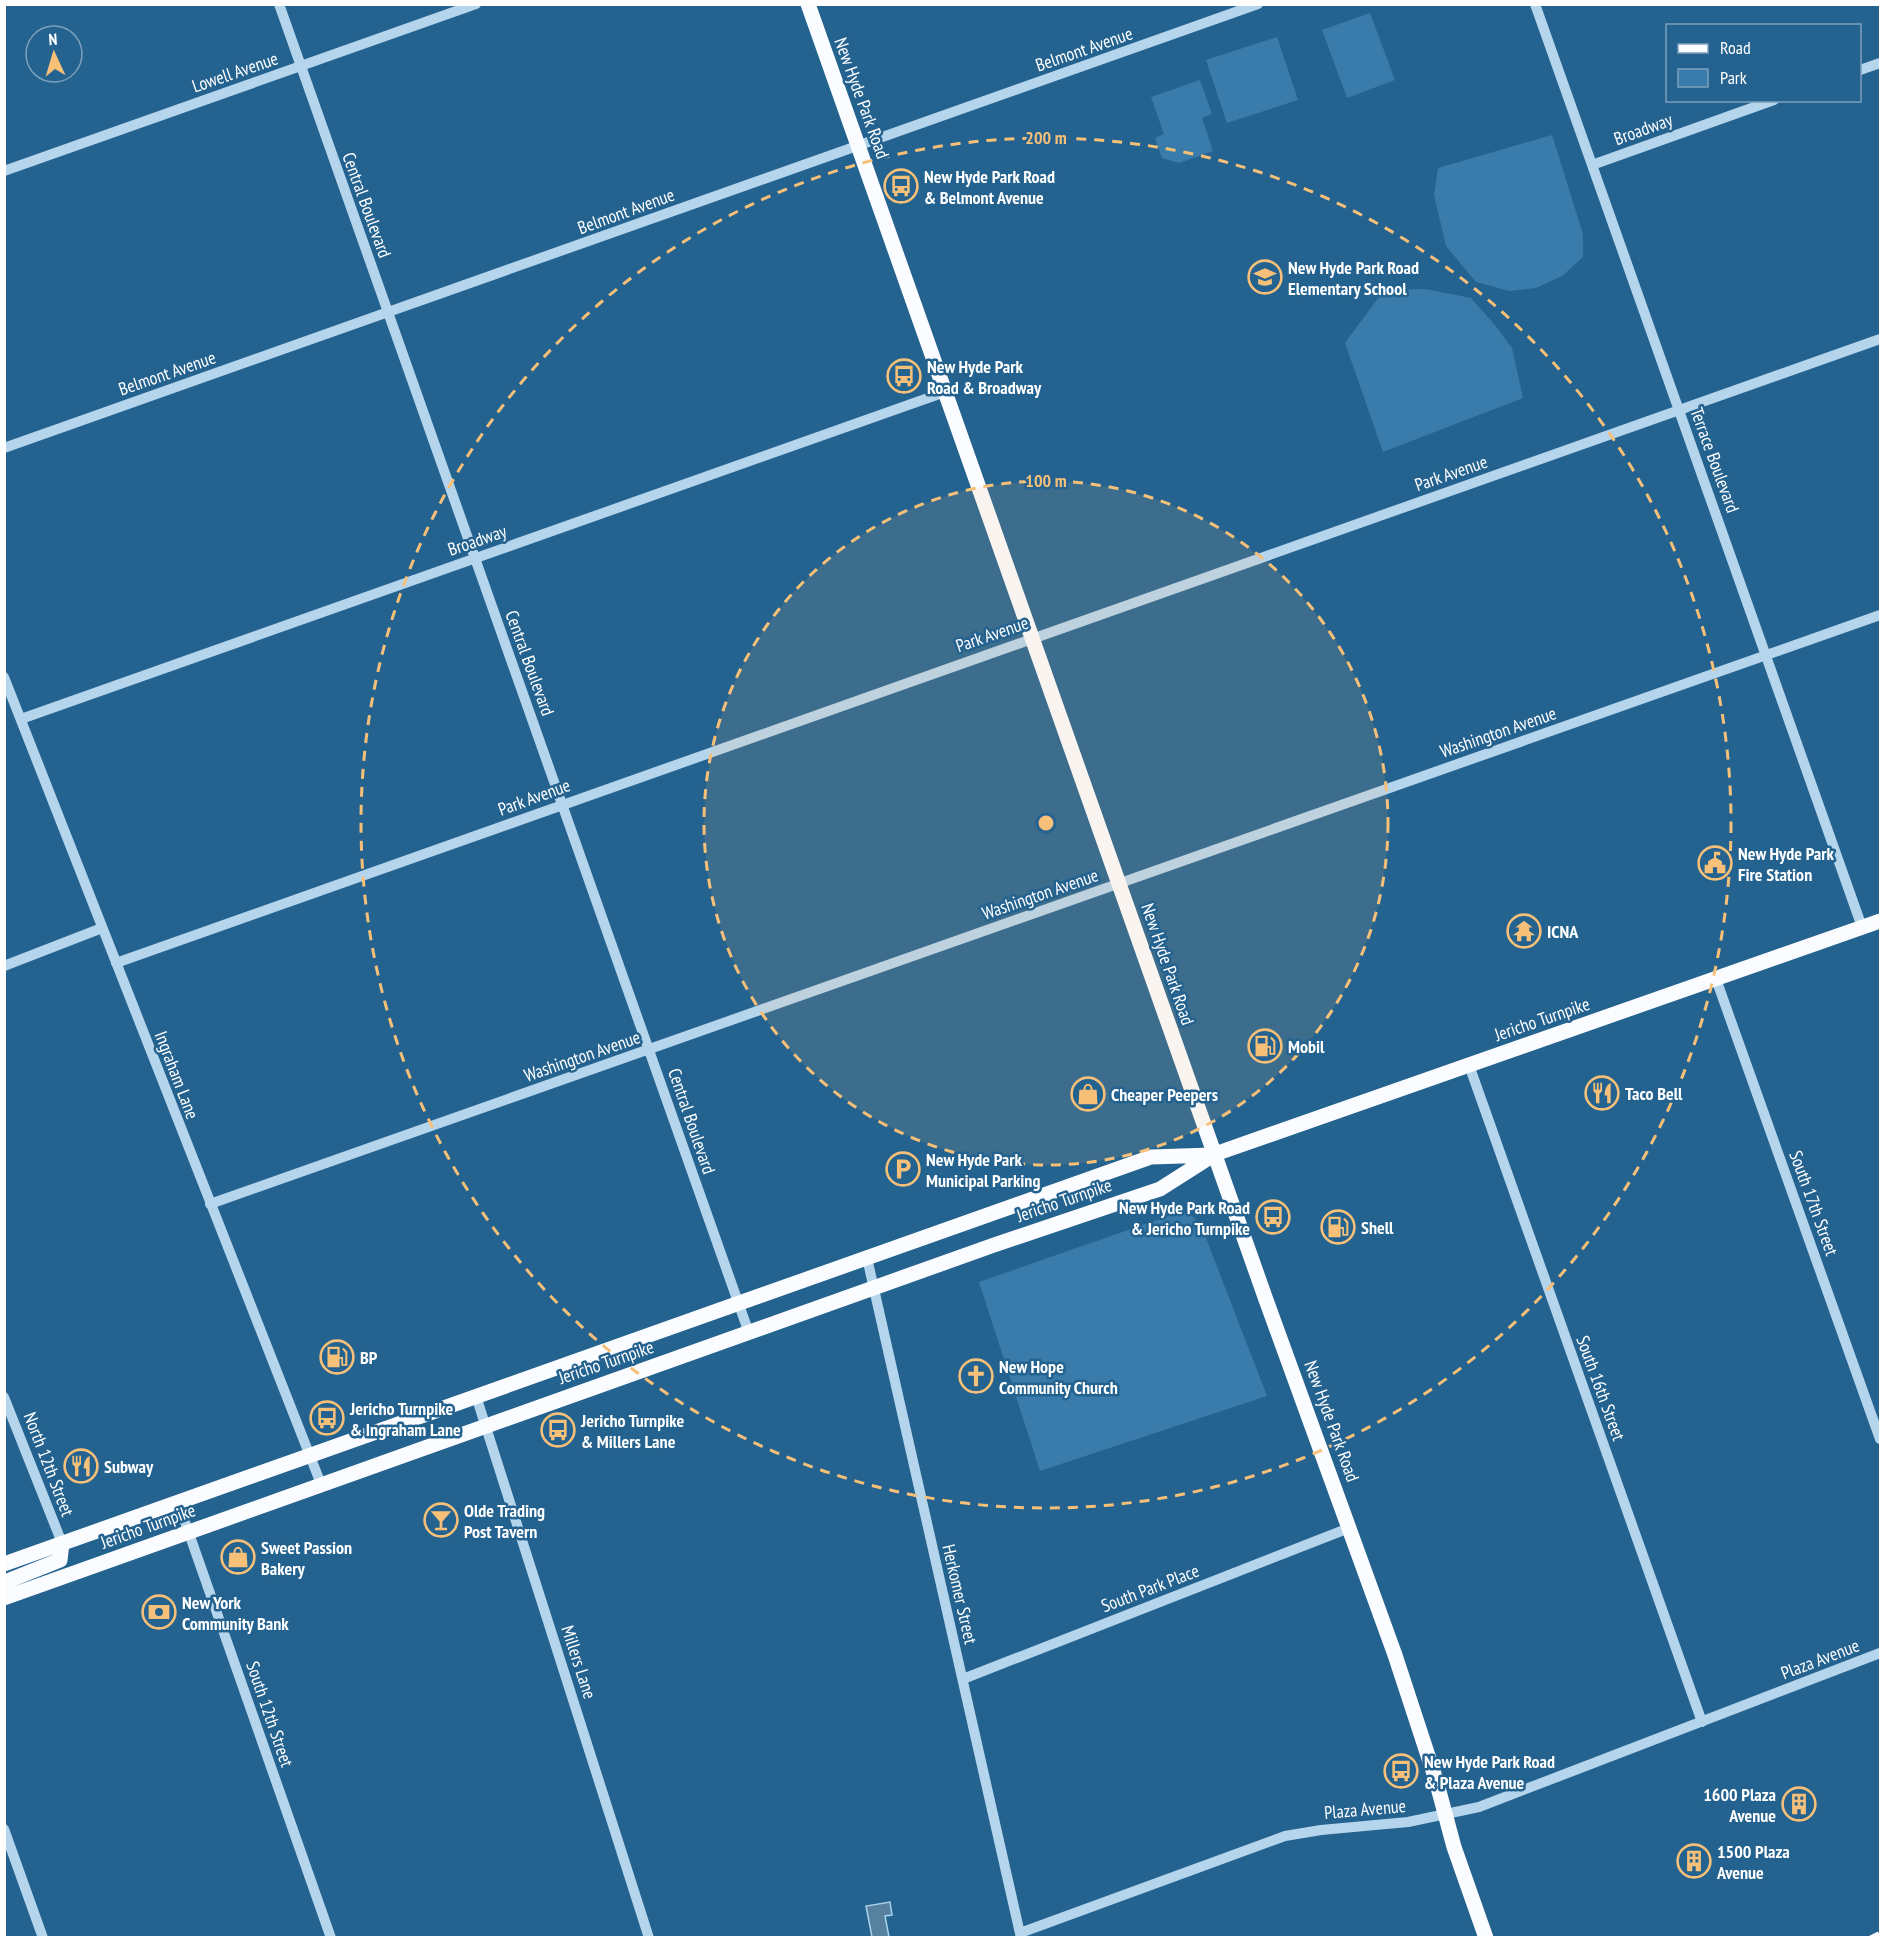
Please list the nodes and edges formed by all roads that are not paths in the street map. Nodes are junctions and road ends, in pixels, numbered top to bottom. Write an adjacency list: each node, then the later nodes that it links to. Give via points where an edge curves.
1 (279, 4): 7 (street, Central Boulevard)
2 (476, 4): 7 (street, Lowell Avenue)
3 (808, 4): 10 (main road, New Hyde Park Road)
4 (1258, 4): 10 (street, Belmont Avenue)
5 (1535, 4): 11 (street, Terrace Boulevard)
6 (1881, 63): 8 (street)
7 (301, 67): 12 (street, Lowell Avenue); 13 (street, Central Boulevard)
8 (1861, 70)
9 (1768, 102): 11 (street, Broadway)
10 (858, 146): 13 (street, Belmont Avenue); 15 (main road, New Hyde Park Road)
11 (1592, 165): 16 (street, Terrace Boulevard)
12 (4, 171)
13 (388, 312): 17 (street, Belmont Avenue); 18 (street, Central Boulevard)
14 (1881, 339): 16 (street, Park Avenue)
15 (945, 392): 18 (street, Broadway); 20 (main road, New Hyde Park Road)
16 (1679, 410): 20 (street, Park Avenue); 21 (street, Terrace Boulevard)
17 (4, 448)
18 (475, 558): 23 (street, Broadway); 24 (street, Central Boulevard)
19 (1881, 615): 21 (street, Washington Avenue)
20 (1031, 638): 24 (street, Park Avenue); 25 (main road, New Hyde Park Road)
21 (1766, 655): 25 (street, Washington Avenue); 27 (street, Terrace Boulevard)
22 (4, 677): 23 (street, Ingraham Lane)
23 (21, 719): 28 (street, Ingraham Lane)
24 (563, 804): 29 (street, Park Avenue); 32 (street, Central Boulevard)
25 (1119, 884): 32 (street, Washington Avenue); 34 (main road, New Hyde Park Road)
26 (1881, 921): 27 (main road, Jericho Turnpike)
27 (1862, 927): 31 (main road, Jericho Turnpike)
28 (102, 928): 29 (street, Ingraham Lane); 30 (street)
29 (116, 963): 35 (street, Ingraham Lane)
30 (4, 966)
31 (1716, 979): 33 (main road, Jericho Turnpike); 43 (street, South 17th Street)
32 (650, 1050): 35 (street, Washington Avenue); 38 (street, Central Boulevard)
33 (1469, 1065): 34 (main road, Jericho Turnpike); 55 (street, South 16th Street)
34 (1215, 1155): 36 (main road, Jericho Turnpike, via 1151,1157); 37 (main road, Jericho Turnpike, via 1160,1189); 47 (main road, New Hyde Park Road)
35 (210, 1204): 44 (street, Ingraham Lane)
36 (867, 1258): 37 (street, Herkomer Street); 38 (main road, Jericho Turnpike)
37 (874, 1288): 39 (main road, Jericho Turnpike); 54 (street, Herkomer Street)
38 (738, 1303): 39 (street, Central Boulevard); 41 (main road, Jericho Turnpike)
39 (749, 1333): 42 (main road, Jericho Turnpike)
40 (4, 1396): 49 (street, North 12th Street)
41 (477, 1396): 42 (street, Millers Lane); 44 (main road, Jericho Turnpike)
42 (486, 1425): 45 (main road, Jericho Turnpike); 61 (street, Millers Lane)
43 (1881, 1439)
44 (309, 1456): 45 (street, Ingraham Lane); 46 (main road, Jericho Turnpike)
45 (321, 1485): 48 (main road, Jericho Turnpike)
46 (178, 1502): 48 (street, South 12th Street); 49 (main road, Jericho Turnpike)
47 (1349, 1528): 54 (street, South Park Place); 56 (main road, New Hyde Park Road, via 1405,1683)
48 (189, 1532): 52 (main road, Jericho Turnpike); 60 (street, South 12th Street)
49 (62, 1543): 50 (main road, Jericho Turnpike); 51 (main road, via 60,1560 10,1580)
50 (4, 1564)
51 (4, 1590)
52 (4, 1598)
53 (1881, 1653): 55 (street, Plaza Avenue)
54 (963, 1679): 58 (street, Herkomer Street)
55 (1702, 1722): 56 (street, Plaza Avenue, via 1487,1804)
56 (1445, 1815): 58 (street, Plaza Avenue, via 1269,1840); 62 (main road, New Hyde Park Road)
57 (4, 1829): 59 (street)
58 (1021, 1935)
59 (43, 1938)
60 (331, 1938)
61 (649, 1938)
62 (1486, 1938)

